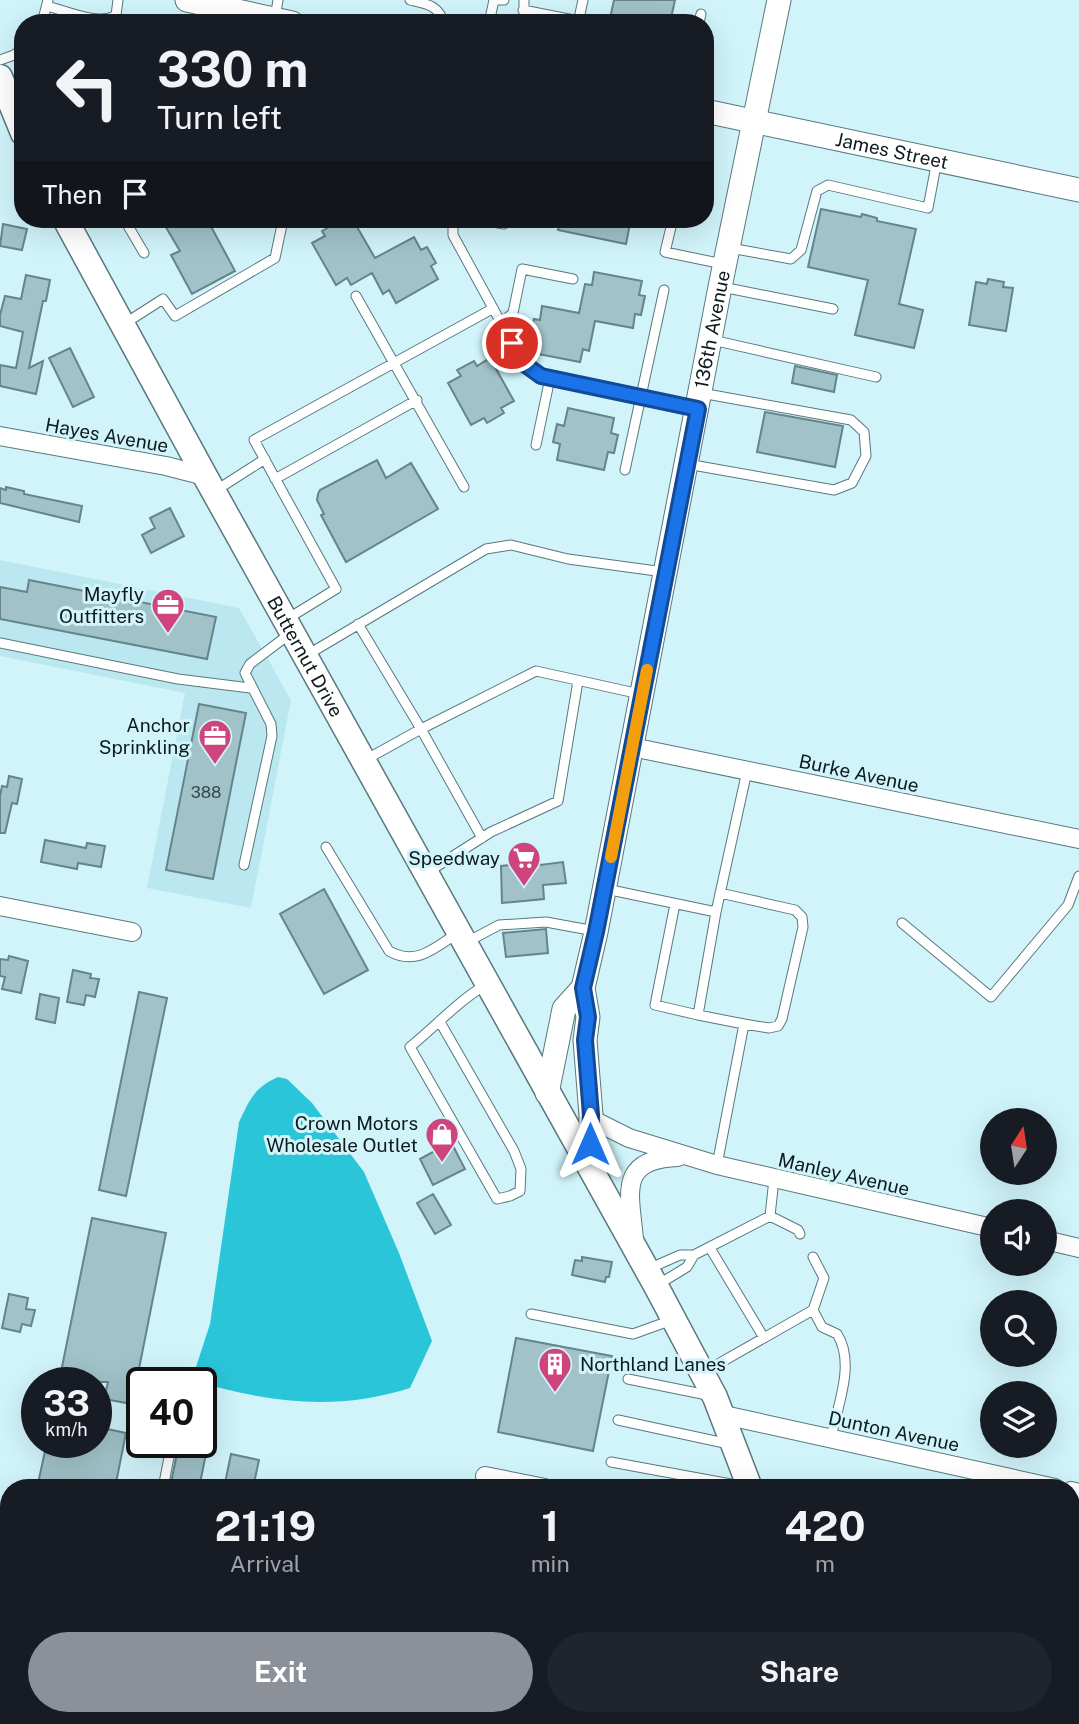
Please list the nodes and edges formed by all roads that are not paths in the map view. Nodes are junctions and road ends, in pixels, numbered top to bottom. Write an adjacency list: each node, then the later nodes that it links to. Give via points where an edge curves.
1 (187, 0): 9 (street)
2 (410, 0): 10 (lane, via 431,5)
3 (494, 0): 4 (lane)
4 (504, 0)
5 (779, 0): 15 (street, 136th Avenue)
6 (48, 3): 8 (lane)
7 (523, 5): 11 (lane)
8 (83, 14)
9 (268, 14)
10 (441, 14)
11 (543, 14)
12 (0, 77): 13 (main road)
13 (14, 106)
14 (714, 113): 15 (street, James Street)
15 (754, 122): 16 (street, James Street); 24 (street, 136th Avenue)
16 (937, 160): 17 (street, James Street); 24 (lane, via 928,208 828,185 817,191 801,250 791,258)
17 (1079, 190)
18 (71, 228): 31 (main road, Butternut Drive)
19 (129, 228): 23 (lane)
20 (282, 228): 31 (lane, via 275,258 174,316 163,299)
21 (453, 228): 28 (lane)
22 (671, 228): 24 (lane, via 665,253)
23 (144, 253)
24 (725, 266): 29 (lane); 32 (street, 136th Avenue)
25 (573, 279): 30 (lane, via 522,269 513,313)
26 (664, 289): 36 (lane)
27 (356, 296): 33 (lane)
28 (492, 309): 30 (lane); 33 (lane)
29 (833, 309)
30 (501, 323): 35 (lane, via 523,363)
31 (122, 324): 45 (main road, Butternut Drive)
32 (711, 339): 34 (lane); 38 (street, 136th Avenue)
33 (394, 363): 37 (lane); 41 (lane, via 254,440)
34 (876, 377)
35 (550, 378): 36 (lane); 40 (lane)
36 (640, 397): 38 (lane); 43 (lane)
37 (416, 401): 44 (lane); 46 (lane)
38 (699, 401): 42 (street, 136th Avenue); 42 (lane, via 851,420 864,432 866,456 852,483 834,490)
39 (0, 436): 45 (street, Hayes Avenue, via 166,467)
40 (536, 445)
41 (265, 460): 44 (lane); 45 (lane)
42 (687, 464): 47 (street, 136th Avenue)
43 (625, 470)
44 (275, 480): 49 (lane, via 336,589)
45 (209, 484): 49 (main road, Butternut Drive)
46 (464, 487)
47 (666, 572): 48 (lane, via 568,559 511,545 486,549); 54 (street, 136th Avenue)
48 (358, 624): 51 (lane); 55 (lane)
49 (289, 626): 51 (main road, Butternut Drive); 53 (lane, via 250,664 245,673)
50 (0, 643): 53 (lane, via 178,679)
51 (305, 656): 57 (main road, Butternut Drive)
52 (578, 681): 54 (lane); 55 (lane, via 536,671); 59 (lane, via 558,801)
53 (250, 688): 62 (lane, via 271,724 272,736)
54 (642, 695): 56 (street, 136th Avenue)
55 (422, 729): 57 (lane); 59 (lane)
56 (632, 747): 58 (street, Burke Avenue); 65 (street, 136th Avenue)
57 (364, 761): 63 (main road, Butternut Drive)
58 (747, 771): 60 (street, Burke Avenue); 66 (lane)
59 (482, 838): 63 (lane)
60 (1079, 839)
61 (326, 847): 73 (lane, via 389,951 401,959)
62 (244, 865)
63 (427, 873): 73 (main road, Butternut Drive)
64 (1079, 876): 70 (lane, via 1068,905 991,997)
65 (605, 888): 67 (lane); 72 (street, 136th Avenue)
66 (720, 893): 69 (lane); 78 (lane, via 795,910 802,917 782,1019 769,1028)
67 (675, 904): 69 (lane); 76 (lane, via 655,1006)
68 (0, 906): 71 (street)
69 (716, 912): 76 (lane)
70 (902, 923)
71 (132, 932)
72 (596, 932): 73 (lane, via 546,922 499,925); 75 (street, 136th Avenue)
73 (463, 938): 74 (main road, Butternut Drive)
74 (488, 983): 77 (lane, via 463,997); 79 (main road, Butternut Drive)
75 (583, 988): 79 (street, 136th Avenue, via 564,1009); 80 (street, 136th Avenue)
76 (698, 1015): 78 (lane)
77 (440, 1023): 77 (lane, via 410,1047 497,1199 510,1196 520,1191 521,1169 514,1151)
78 (744, 1024): 82 (lane)
79 (547, 1093): 83 (main road, Butternut Drive)
80 (591, 1119): 81 (street, Manley Avenue, via 617,1133); 83 (street, 136th Avenue)
81 (688, 1157): 82 (street, Manley Avenue); 93 (street, Manley Avenue, via 653,1159 635,1172 630,1183)
82 (717, 1165): 84 (street, Manley Avenue)
83 (590, 1168): 93 (main road, Butternut Drive)
84 (774, 1179): 85 (lane); 86 (street, Manley Avenue)
85 (770, 1216): 87 (lane); 89 (lane)
86 (980, 1225)
87 (800, 1234)
88 (1057, 1243): 90 (street)
89 (710, 1248): 91 (lane); 97 (lane)
90 (1079, 1248)
91 (694, 1255): 93 (lane, via 680,1255); 93 (lane, via 687,1267)
92 (813, 1257): 94 (lane, via 824,1278)
93 (645, 1268): 96 (main road, Butternut Drive)
94 (813, 1310): 97 (lane); 102 (lane, via 822,1326 837,1334 845,1355)
95 (531, 1314): 96 (lane, via 633,1334)
96 (673, 1319): 98 (main road, Butternut Drive)
97 (764, 1338): 98 (lane)
98 (702, 1373): 100 (main road, Butternut Drive)
99 (628, 1379): 100 (lane)
100 (719, 1406): 102 (street, Dunton Avenue); 103 (main road, Butternut Drive)
101 (618, 1420): 103 (lane)
102 (831, 1438): 111 (street, Dunton Avenue)
103 (736, 1446): 110 (main road, Butternut Drive)
104 (169, 1458): 107 (lane)
105 (611, 1462): 109 (lane)
106 (485, 1476): 108 (street)
107 (165, 1479)
108 (500, 1479)
109 (702, 1479)
110 (747, 1479)
111 (1015, 1479)

